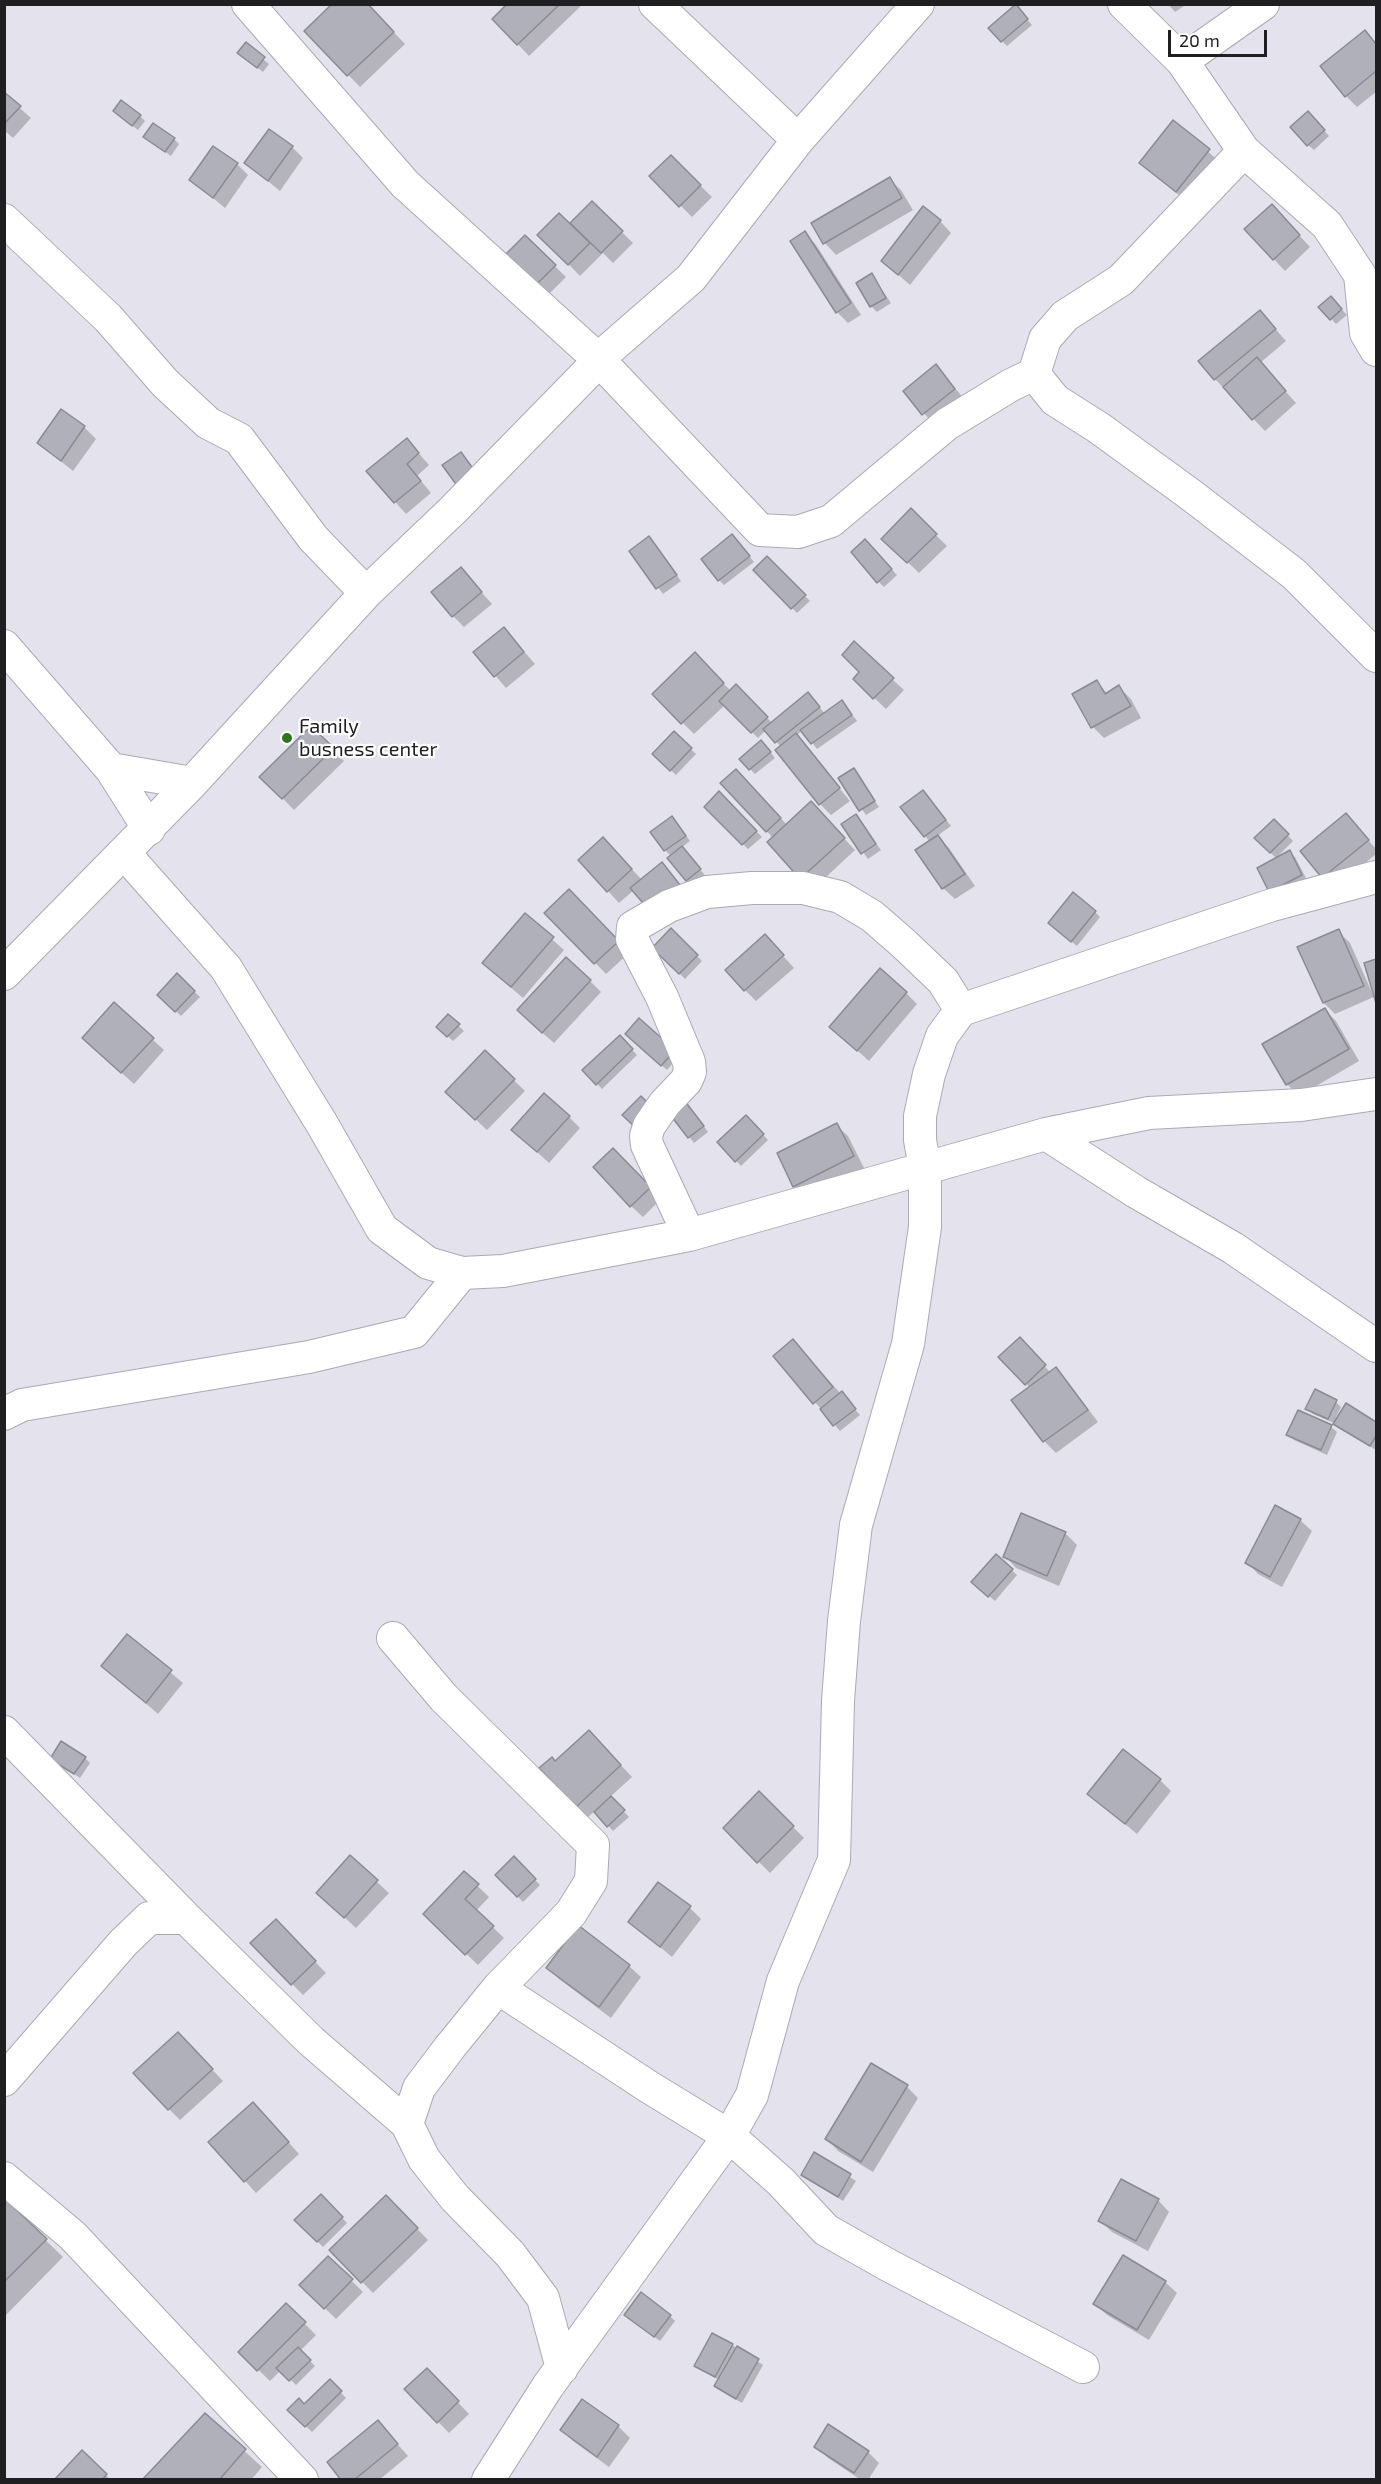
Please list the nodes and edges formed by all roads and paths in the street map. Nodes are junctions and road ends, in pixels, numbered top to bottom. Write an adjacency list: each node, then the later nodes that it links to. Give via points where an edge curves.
1 (248, 4): 11 (street, via 405,184)
2 (655, 4): 7 (street)
3 (918, 4): 7 (street)
4 (1124, 4): 6 (street)
5 (1263, 4): 6 (street)
6 (1182, 61): 8 (street)
7 (798, 140): 11 (street, via 691,278)
8 (1244, 151): 10 (street, via 1327,225 1360,275 1366,333); 12 (street, via 1121,280 1065,316 1046,339)
9 (4, 219): 13 (street, via 108,318 165,383 208,423 239,439 313,538)
10 (1377, 350)
11 (598, 360): 12 (street, via 760,530 798,532 831,521 947,424); 13 (street, via 461,502)
12 (1034, 374): 15 (street, via 1055,400 1099,428 1294,574)
13 (366, 593): 17 (street)
14 (4, 646): 16 (street)
15 (1377, 656)
16 (111, 769): 17 (street); 18 (street)
17 (192, 783): 18 (street)
18 (148, 828): 19 (street)
19 (124, 853): 21 (street); 27 (street, via 226,968 382,1229 428,1263)
20 (1377, 877): 22 (street, via 1272,904)
21 (4, 974)
22 (961, 1010): 25 (street, via 942,1036 929,1074 920,1116); 26 (street, via 943,981 903,943 872,916 840,897 803,888 707,892 669,906 633,927 632,939 689,1062 686,1081 664,1103 646,1136)
23 (1377, 1094): 24 (street, via 1301,1105 1149,1113)
24 (1046, 1134): 25 (street); 28 (street, via 1233,1248)
25 (925, 1168): 26 (street); 36 (street, via 925,1227 908,1344 856,1525 838,1701 834,1860 783,1981 752,2095)
26 (689, 1235): 27 (street, via 503,1271)
27 (462, 1273): 29 (street, via 414,1332 309,1357 22,1405)
28 (1377, 1346)
29 (4, 1414)
30 (393, 1638): 33 (street, via 444,1698 593,1845 591,1881 571,1913)
31 (4, 1732): 32 (street)
32 (186, 1918): 34 (street, via 149,1918); 35 (street, via 311,2041)
33 (498, 1988): 35 (street, via 418,2088); 36 (street)
34 (4, 2080)
35 (407, 2124): 39 (street, via 424,2158 449,2190 510,2254 543,2298)
36 (729, 2136): 38 (street, via 781,2182 826,2230); 39 (street)
37 (4, 2178): 40 (street, via 73,2236)
38 (1083, 2367)
39 (562, 2368): 41 (street)
40 (302, 2480)
41 (488, 2480)

